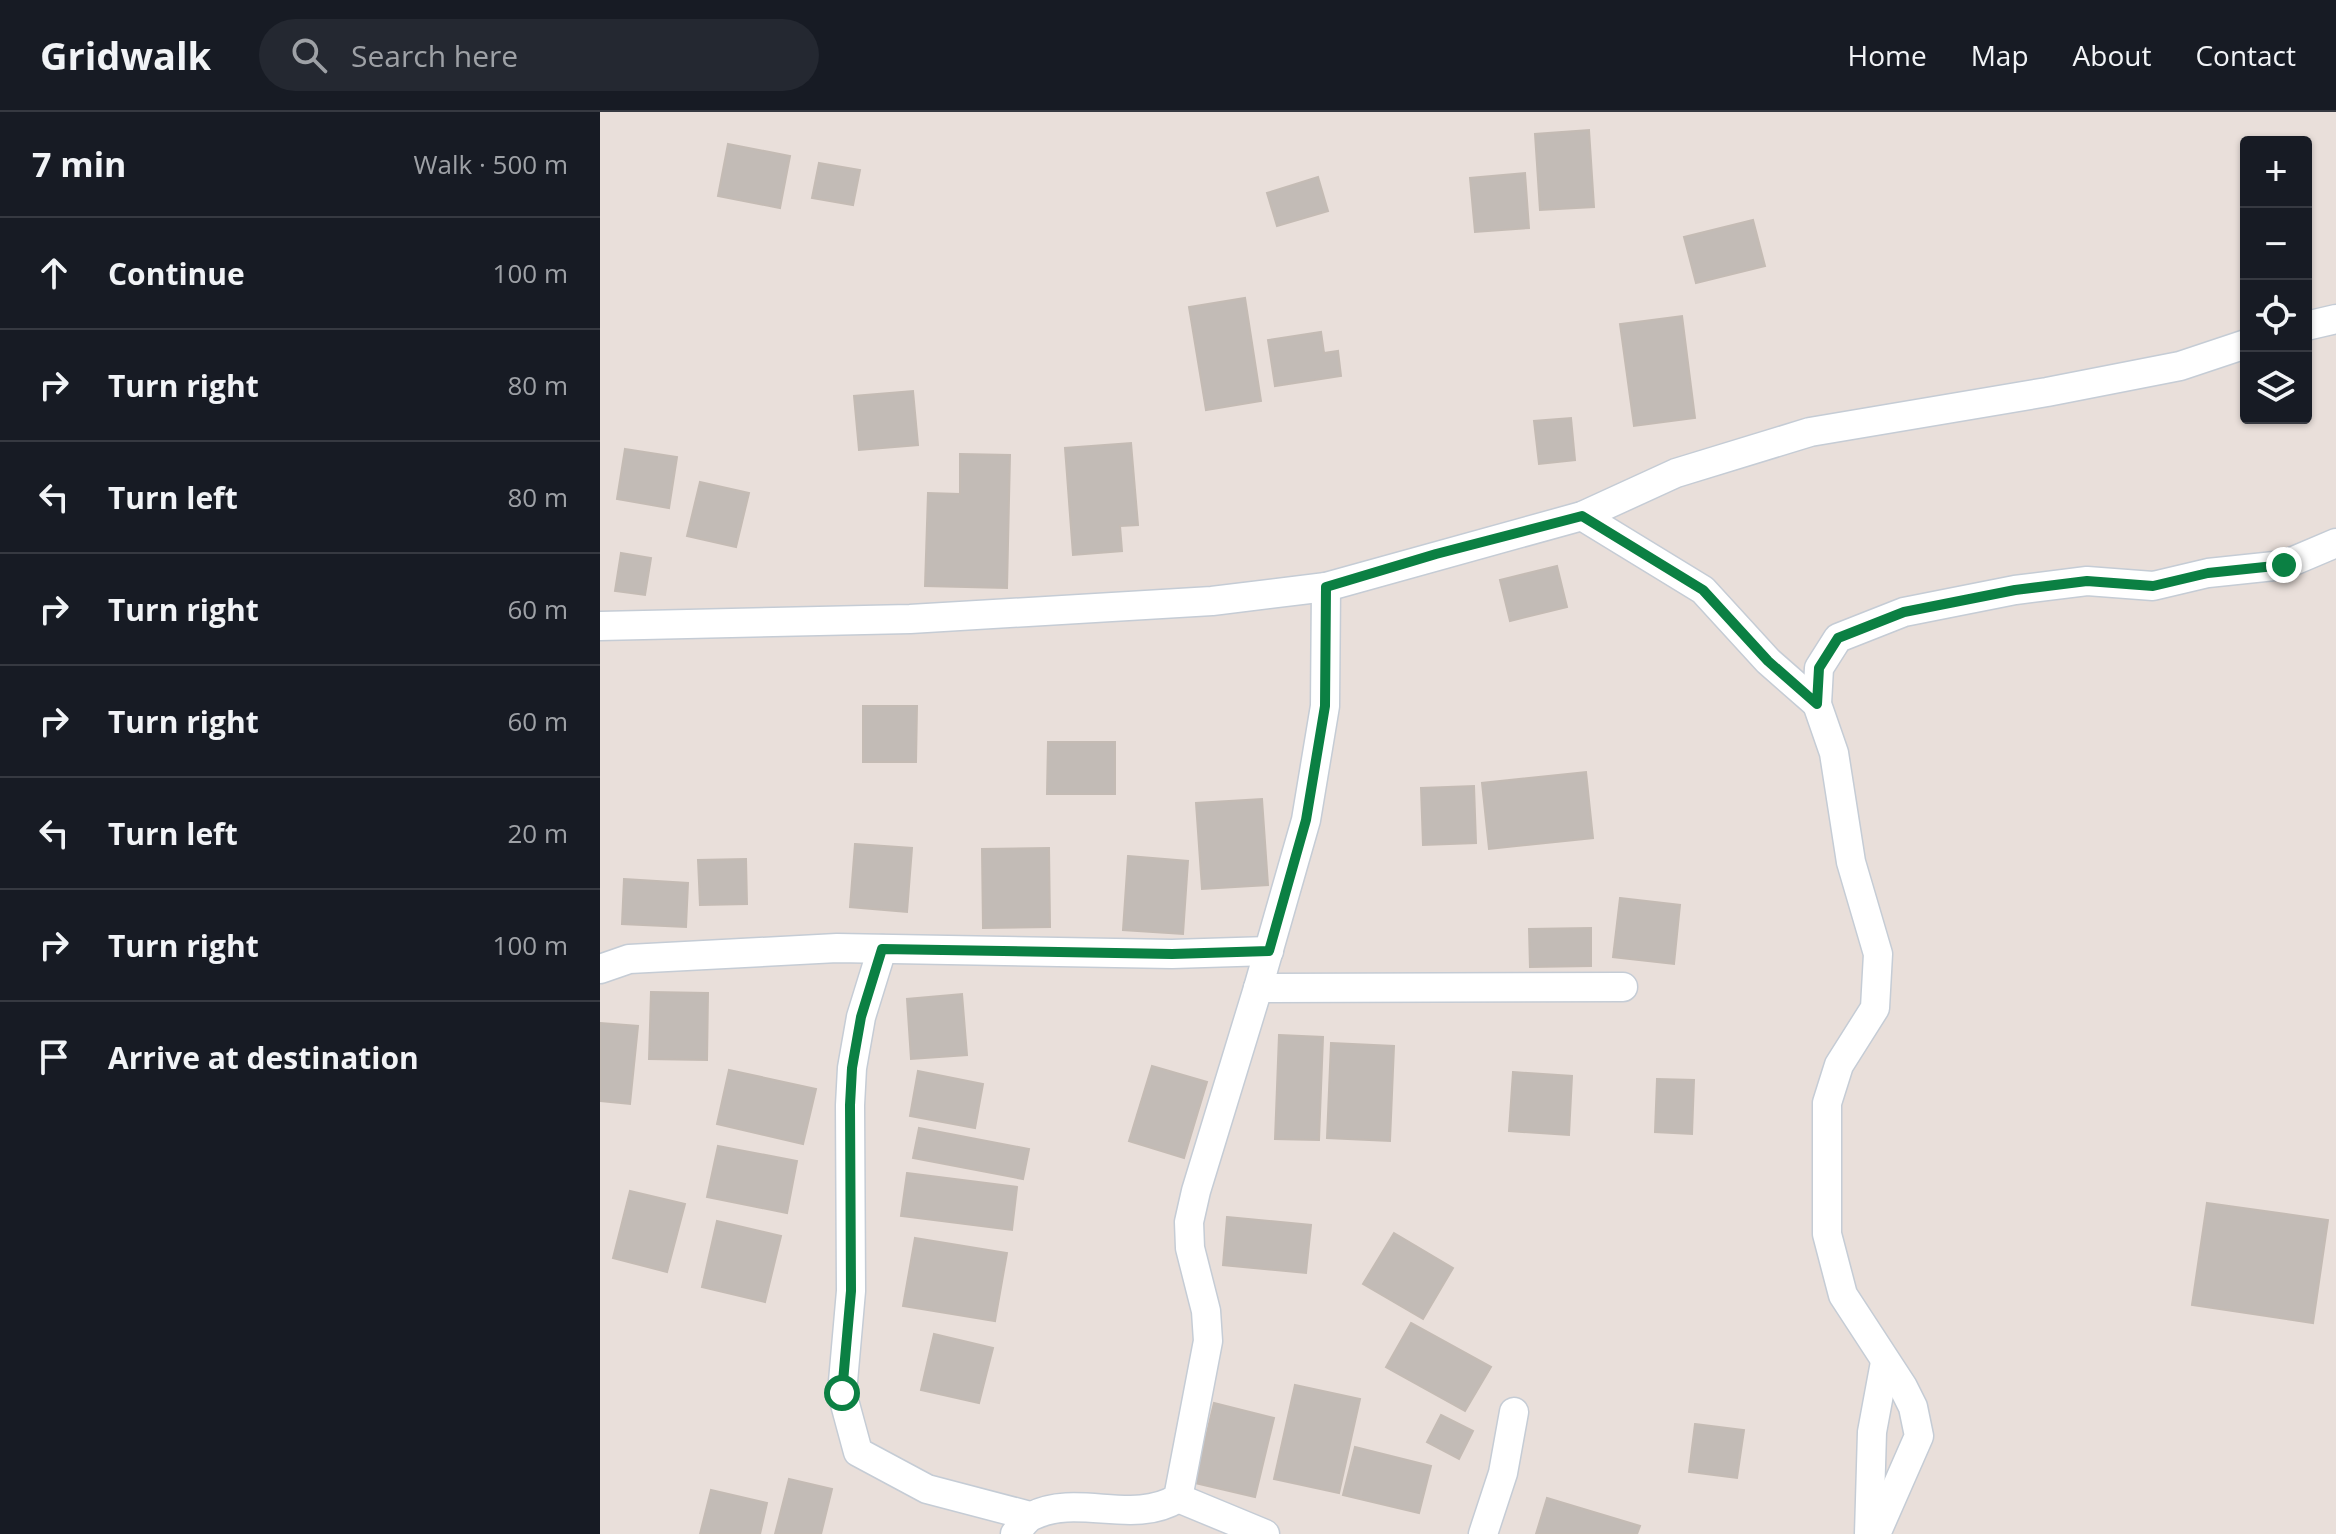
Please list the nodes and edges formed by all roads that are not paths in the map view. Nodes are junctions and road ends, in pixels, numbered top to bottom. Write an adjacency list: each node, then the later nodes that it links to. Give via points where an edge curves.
1 (2336, 319): 2 (street)
2 (2312, 325)
3 (2240, 346): 4 (street, via 2165,369 1810,432 1676,473)
4 (1582, 516): 6 (street); 8 (street, via 1703,590 1768,661)
5 (2336, 543): 8 (street, via 2284,565 2208,573 2153,586 2087,581 1904,612 1838,638 1819,668)
6 (1326, 587): 7 (street, via 1212,601 910,619); 10 (street, via 1325,706 1306,820)
7 (600, 626)
8 (1817, 704): 14 (street, via 1834,753 1851,862 1878,954 1875,1008 1839,1065 1827,1103 1827,1234 1843,1295)
9 (882, 949): 10 (street); 11 (street, via 653,957); 17 (street, via 852,1068 851,1291 842,1393 858,1452 927,1489)
10 (1269, 951): 13 (street)
11 (600, 969)
12 (1623, 987): 13 (street)
13 (1258, 988): 16 (street, via 1189,1222 1208,1341)
14 (1885, 1362): 20 (street, via 1872,1432); 21 (street, via 1913,1407 1919,1436)
15 (1514, 1412): 19 (street, via 1499,1488)
16 (1178, 1498): 17 (street, via 1166,1506 1135,1511 1062,1508); 18 (street)
17 (1023, 1525)
18 (1265, 1534)
19 (1483, 1534)
20 (1869, 1534)
21 (1876, 1534)

